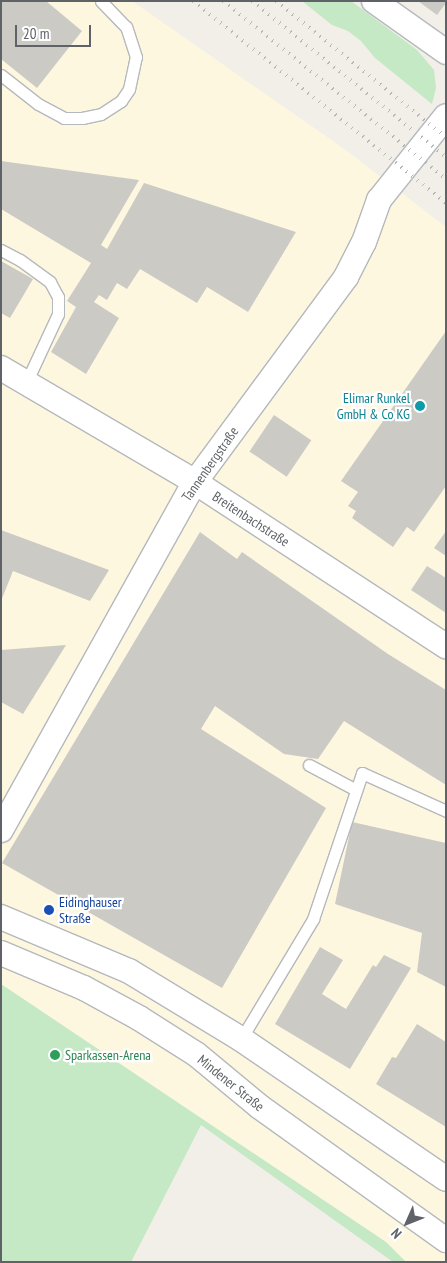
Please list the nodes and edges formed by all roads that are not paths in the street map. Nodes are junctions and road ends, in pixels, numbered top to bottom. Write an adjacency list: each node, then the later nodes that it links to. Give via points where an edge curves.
1 (101, 1): 4 (lane, via 126,27 136,57 129,89 121,101 101,114 64,118 38,104)
2 (374, 1): 3 (street)
3 (446, 52)
4 (1, 75)
5 (446, 116): 9 (street, Tannenbergstraße, via 379,200 364,242 346,277)
6 (1, 250): 8 (lane, via 50,282 58,297 58,314)
7 (1, 368): 8 (street, Breitenbachstraße)
8 (26, 383): 9 (street, Breitenbachstraße)
9 (195, 482): 10 (street, Breitenbachstraße); 14 (street, Tannenbergstraße)
10 (446, 646)
11 (309, 765): 12 (lane)
12 (356, 790): 13 (lane, via 362,772); 17 (lane, via 312,919)
13 (446, 811)
14 (1, 830)
15 (1, 917): 17 (street, via 129,971)
16 (1, 953): 19 (street, Mindener Straße, via 84,988 188,1048 260,1107)
17 (241, 1039): 18 (street)
18 (446, 1179)
19 (446, 1240)

